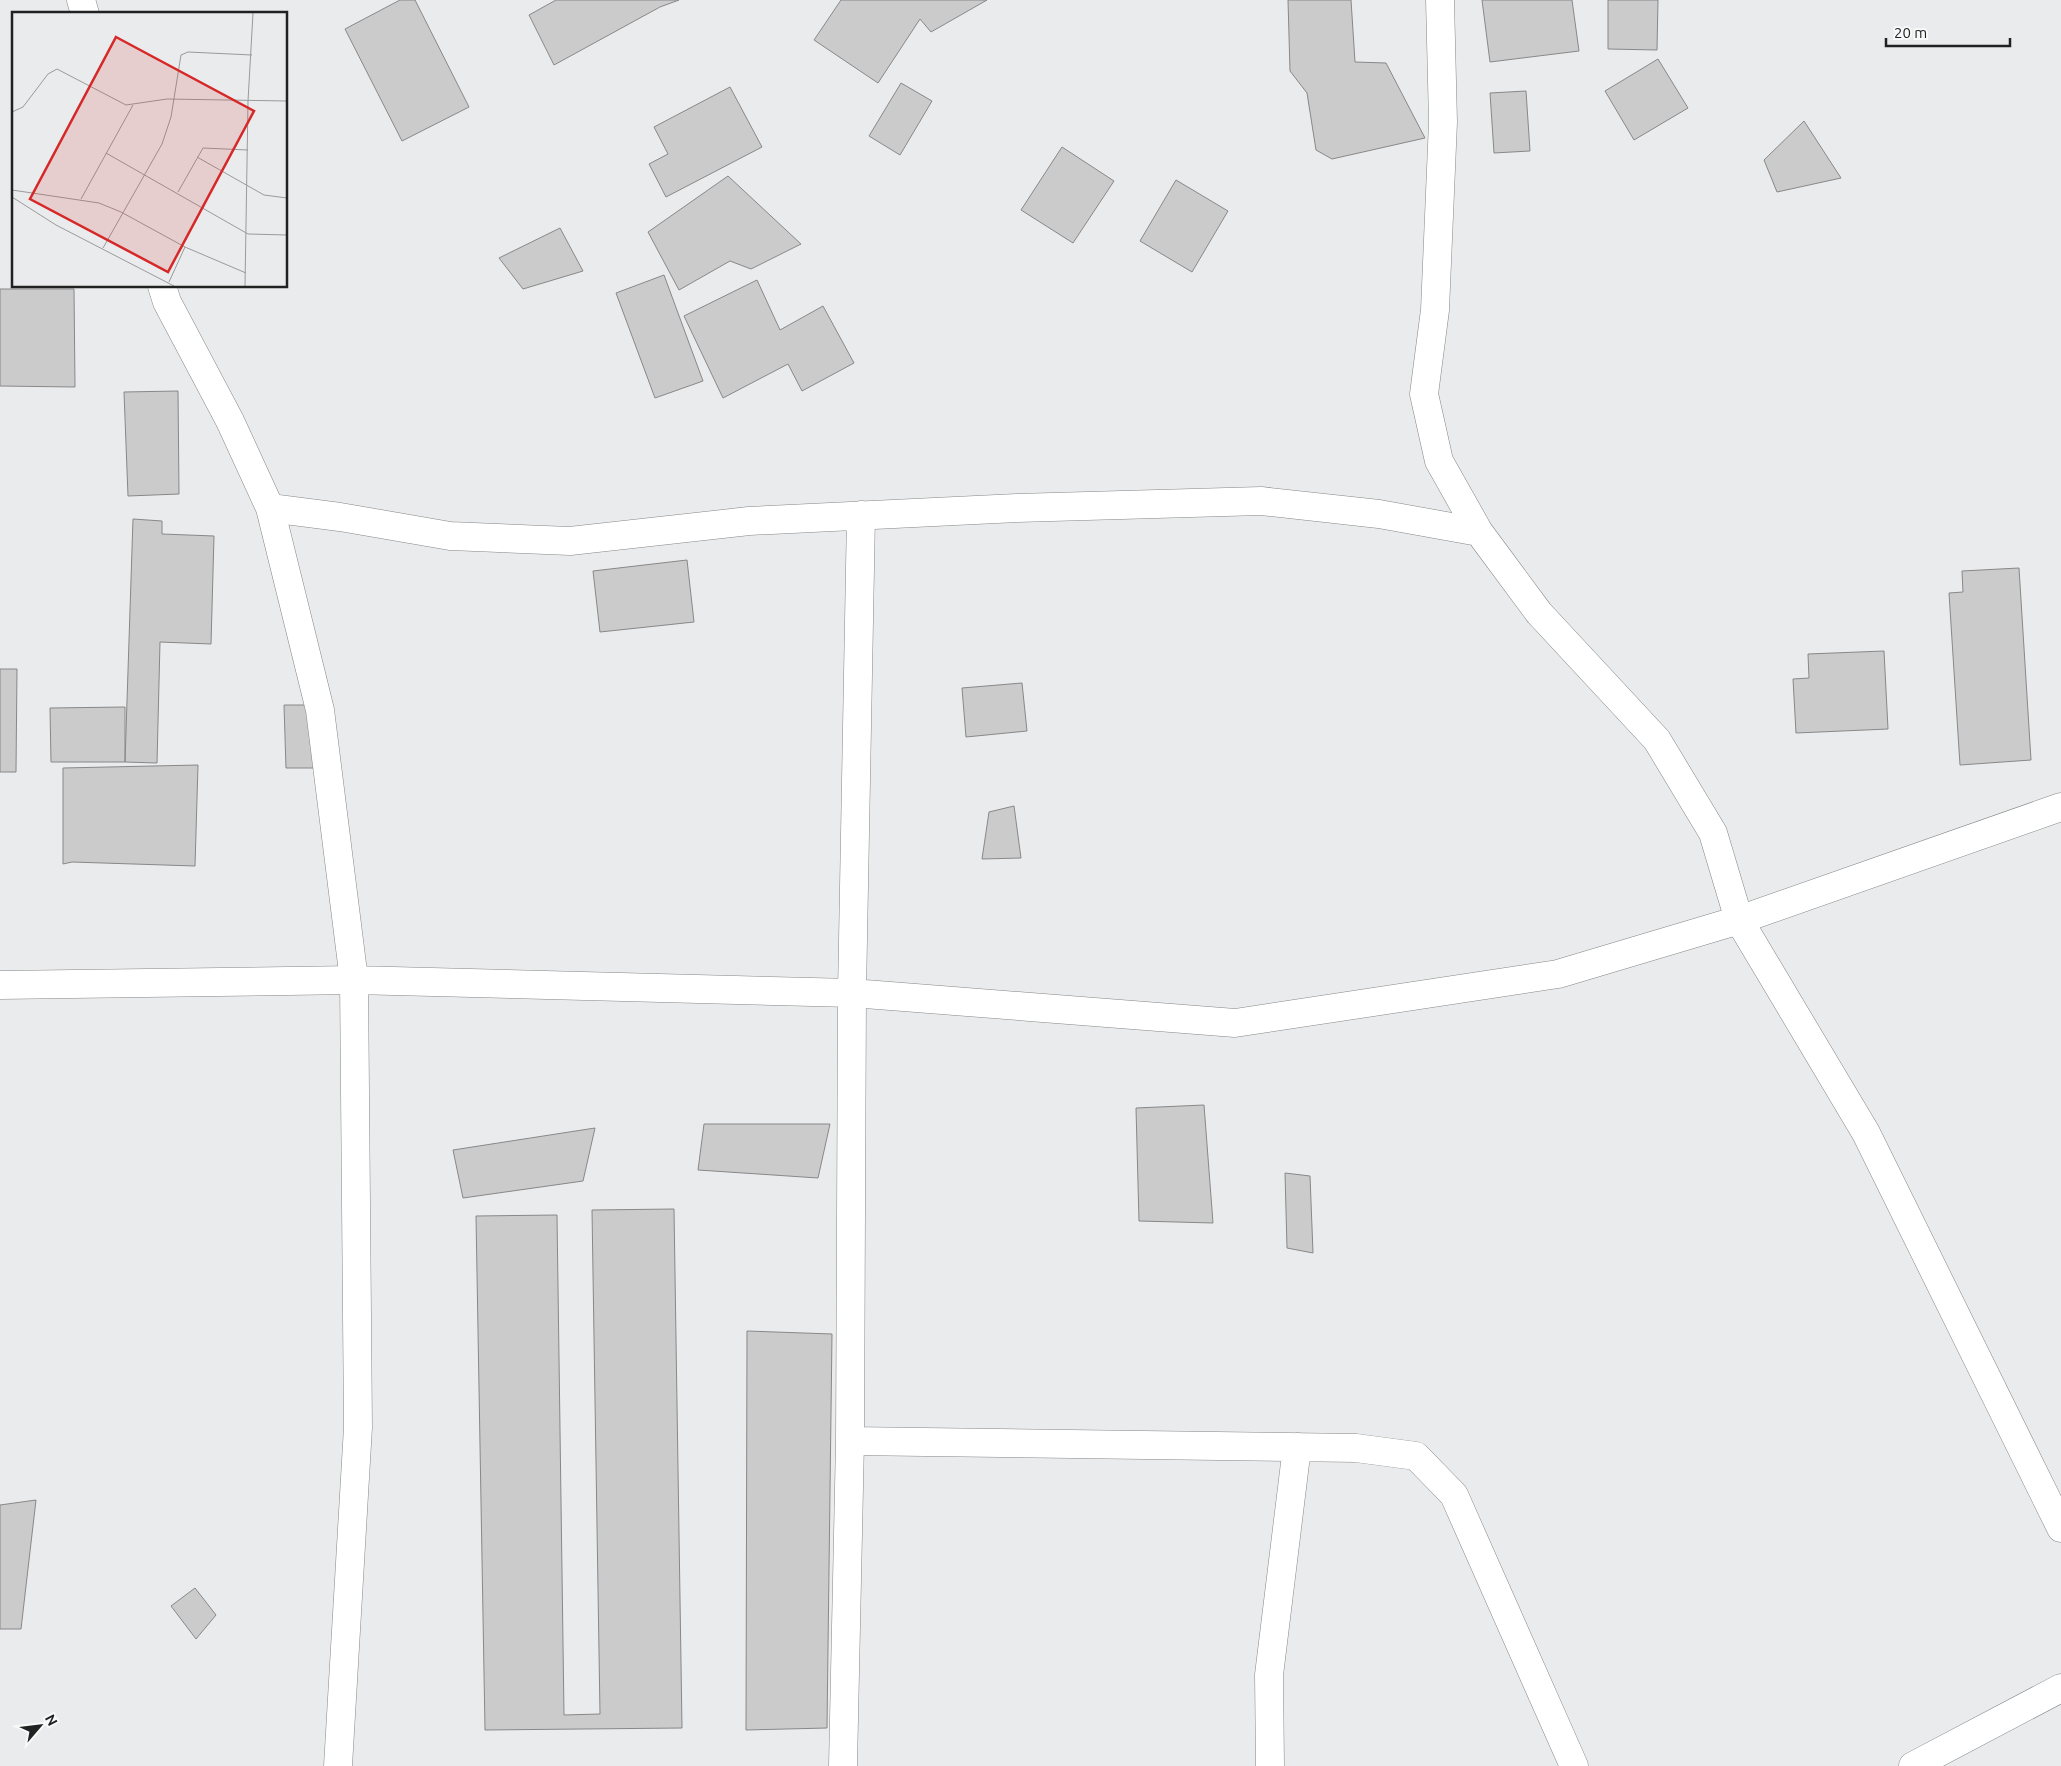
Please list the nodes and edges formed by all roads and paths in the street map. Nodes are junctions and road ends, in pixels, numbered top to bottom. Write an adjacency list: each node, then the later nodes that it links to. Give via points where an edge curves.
1 (1440, 0): 5 (street, via 1442,152 1435,310 1424,394 1439,461)
2 (163, 288): 3 (street)
3 (270, 508): 4 (street, via 450,536 570,541 749,521); 8 (street, via 320,710)
4 (860, 516): 5 (street, via 1261,501 1379,514); 10 (street)
5 (1478, 532): 7 (street, via 1539,613 1658,740 1713,833)
6 (2061, 807): 7 (street)
7 (1739, 920): 10 (street, via 1558,974 1235,1023); 13 (street, via 1866,1133)
8 (354, 980): 9 (street); 10 (street); 15 (street, via 358,1427)
9 (0, 985)
10 (852, 993): 11 (street)
11 (850, 1441): 12 (street); 16 (street)
12 (1298, 1447): 17 (street, via 1269,1676); 18 (street, via 1356,1448 1416,1456 1454,1495)
13 (2061, 1528)
14 (2061, 1688): 19 (street)
15 (338, 1766)
16 (843, 1766)
17 (1270, 1766)
18 (1574, 1766)
19 (1913, 1766)

